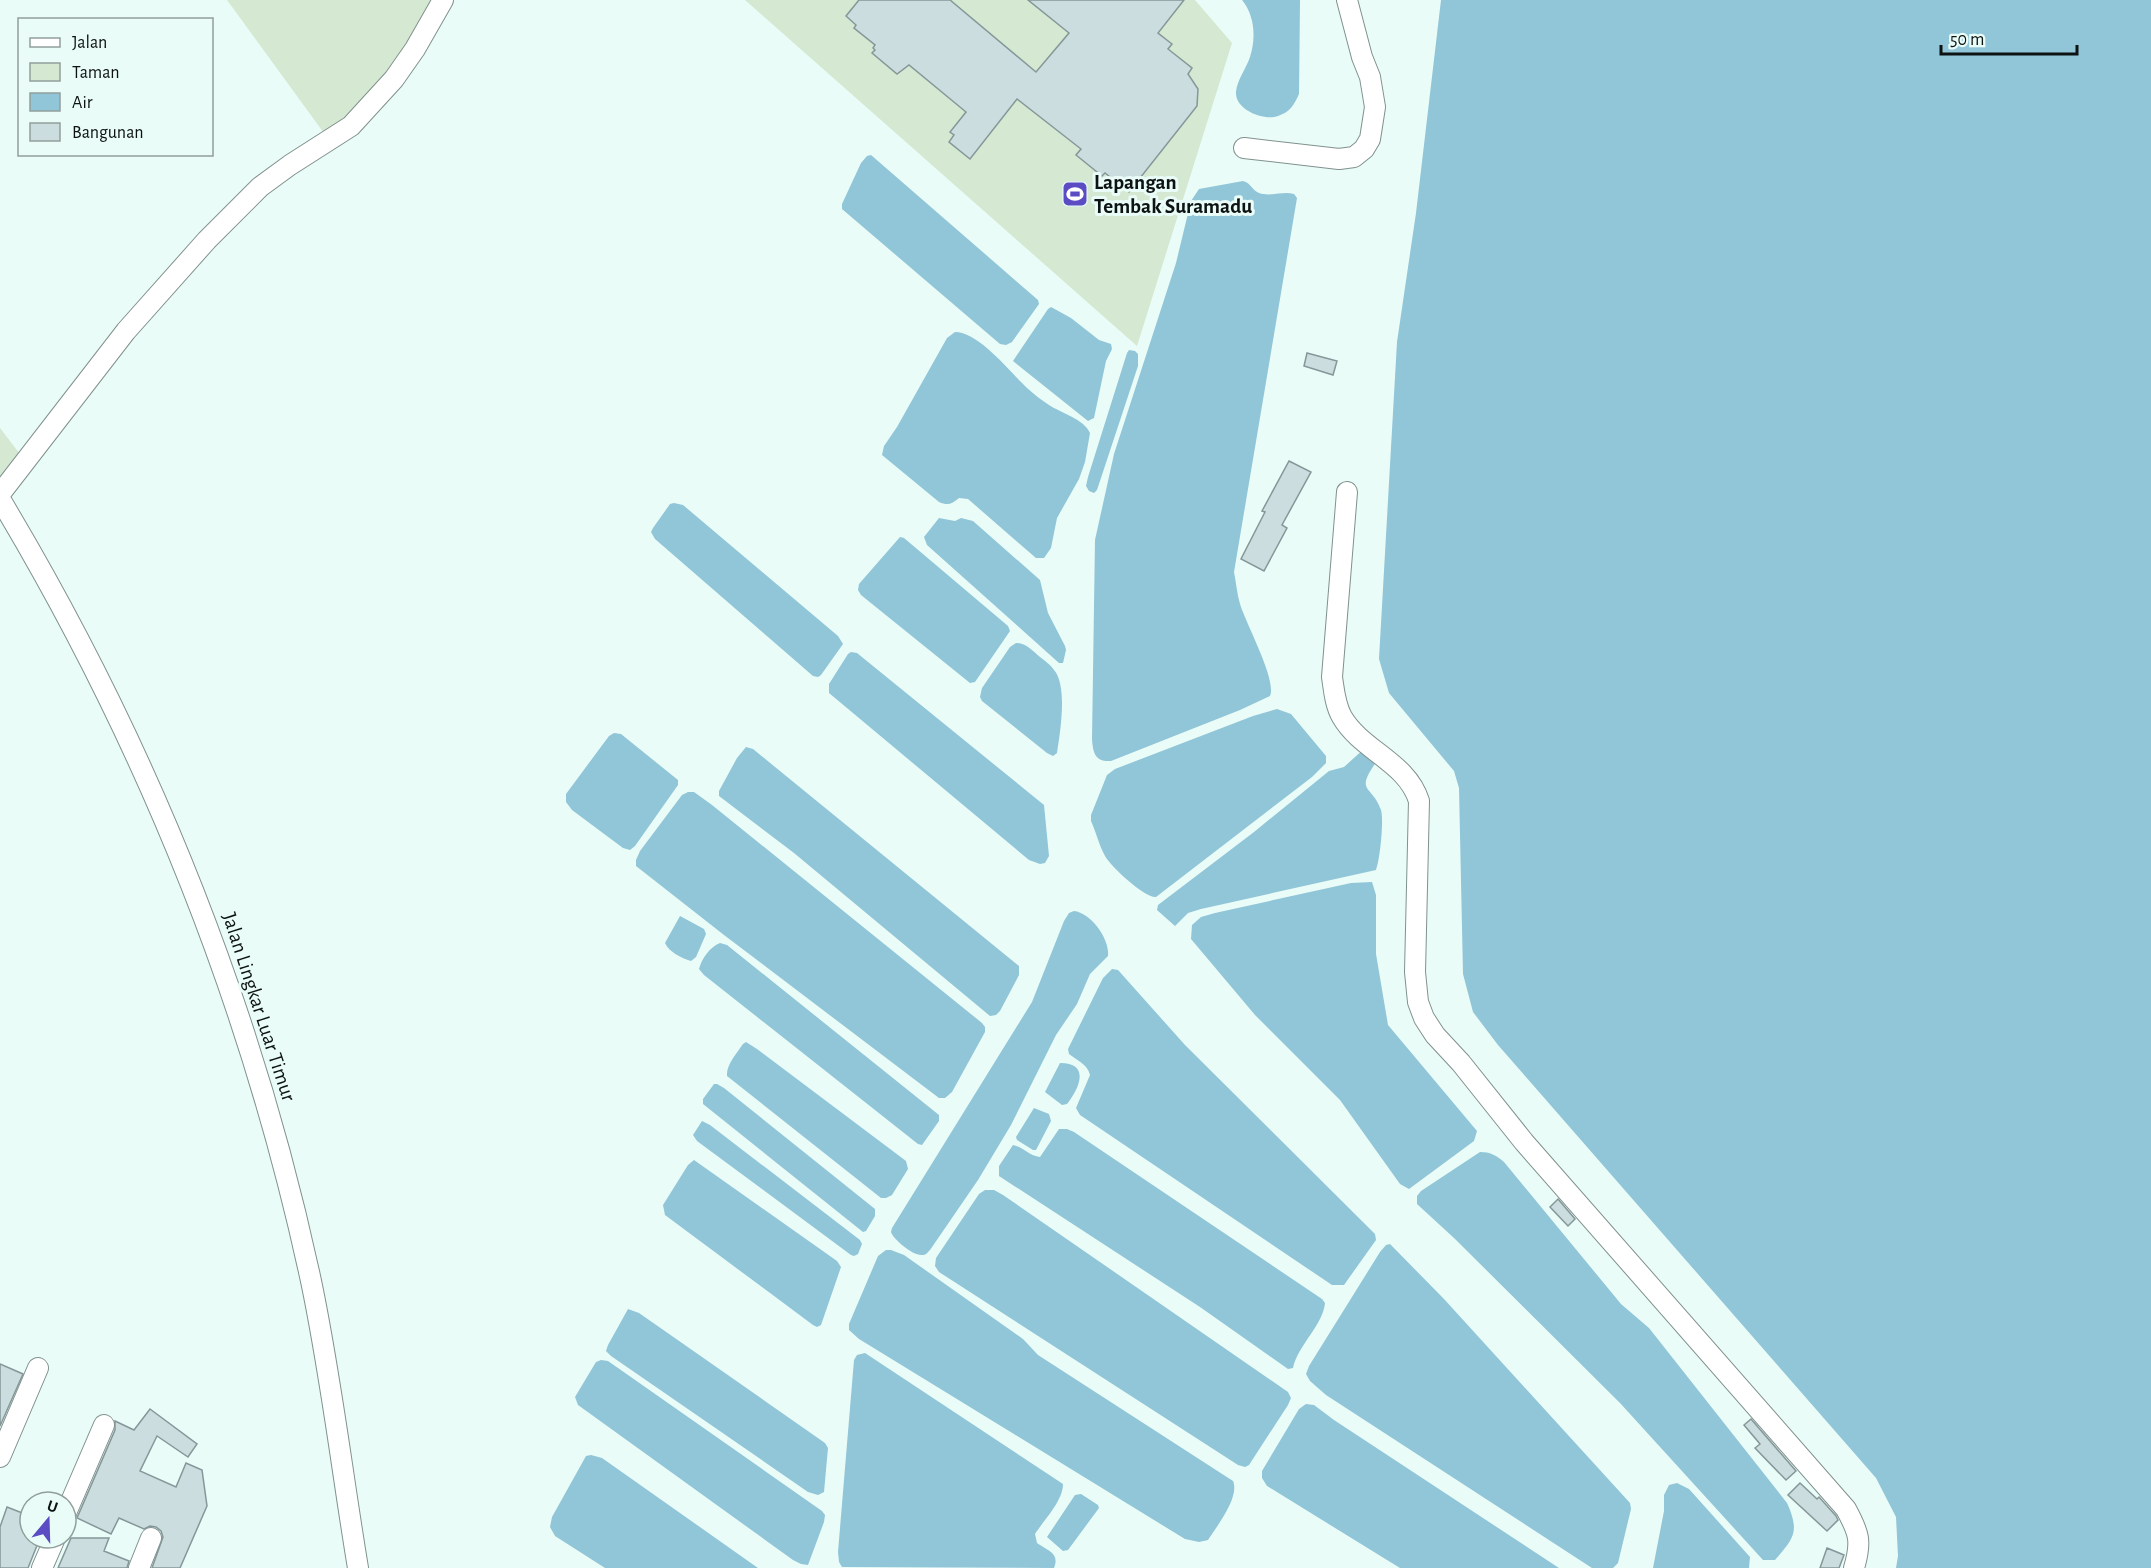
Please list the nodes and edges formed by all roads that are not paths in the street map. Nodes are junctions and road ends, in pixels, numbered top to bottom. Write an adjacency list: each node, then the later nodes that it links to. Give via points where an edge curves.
1 (443, 0): 5 (street, via 415,49 386,87 351,126 260,187 207,240 126,331)
2 (1347, 0): 3 (street, via 1374,93 1373,126 1364,149 1354,157 1339,159)
3 (1244, 148)
4 (1347, 492): 16 (street, via 1332,677 1338,707 1350,728 1407,776 1419,801 1415,972 1424,1018 1531,1150 1846,1509 1859,1540)
5 (0, 494)
6 (0, 499): 15 (street, Jalan Lingkar Luar Timur, via 108,694 152,788 209,928 245,1031 281,1155 311,1282)
7 (38, 1368): 9 (street)
8 (104, 1425): 10 (street)
9 (0, 1457)
10 (76, 1490)
11 (151, 1538): 14 (street)
12 (50, 1550): 13 (street)
13 (42, 1568)
14 (138, 1568)
15 (358, 1568)
16 (1854, 1568)

